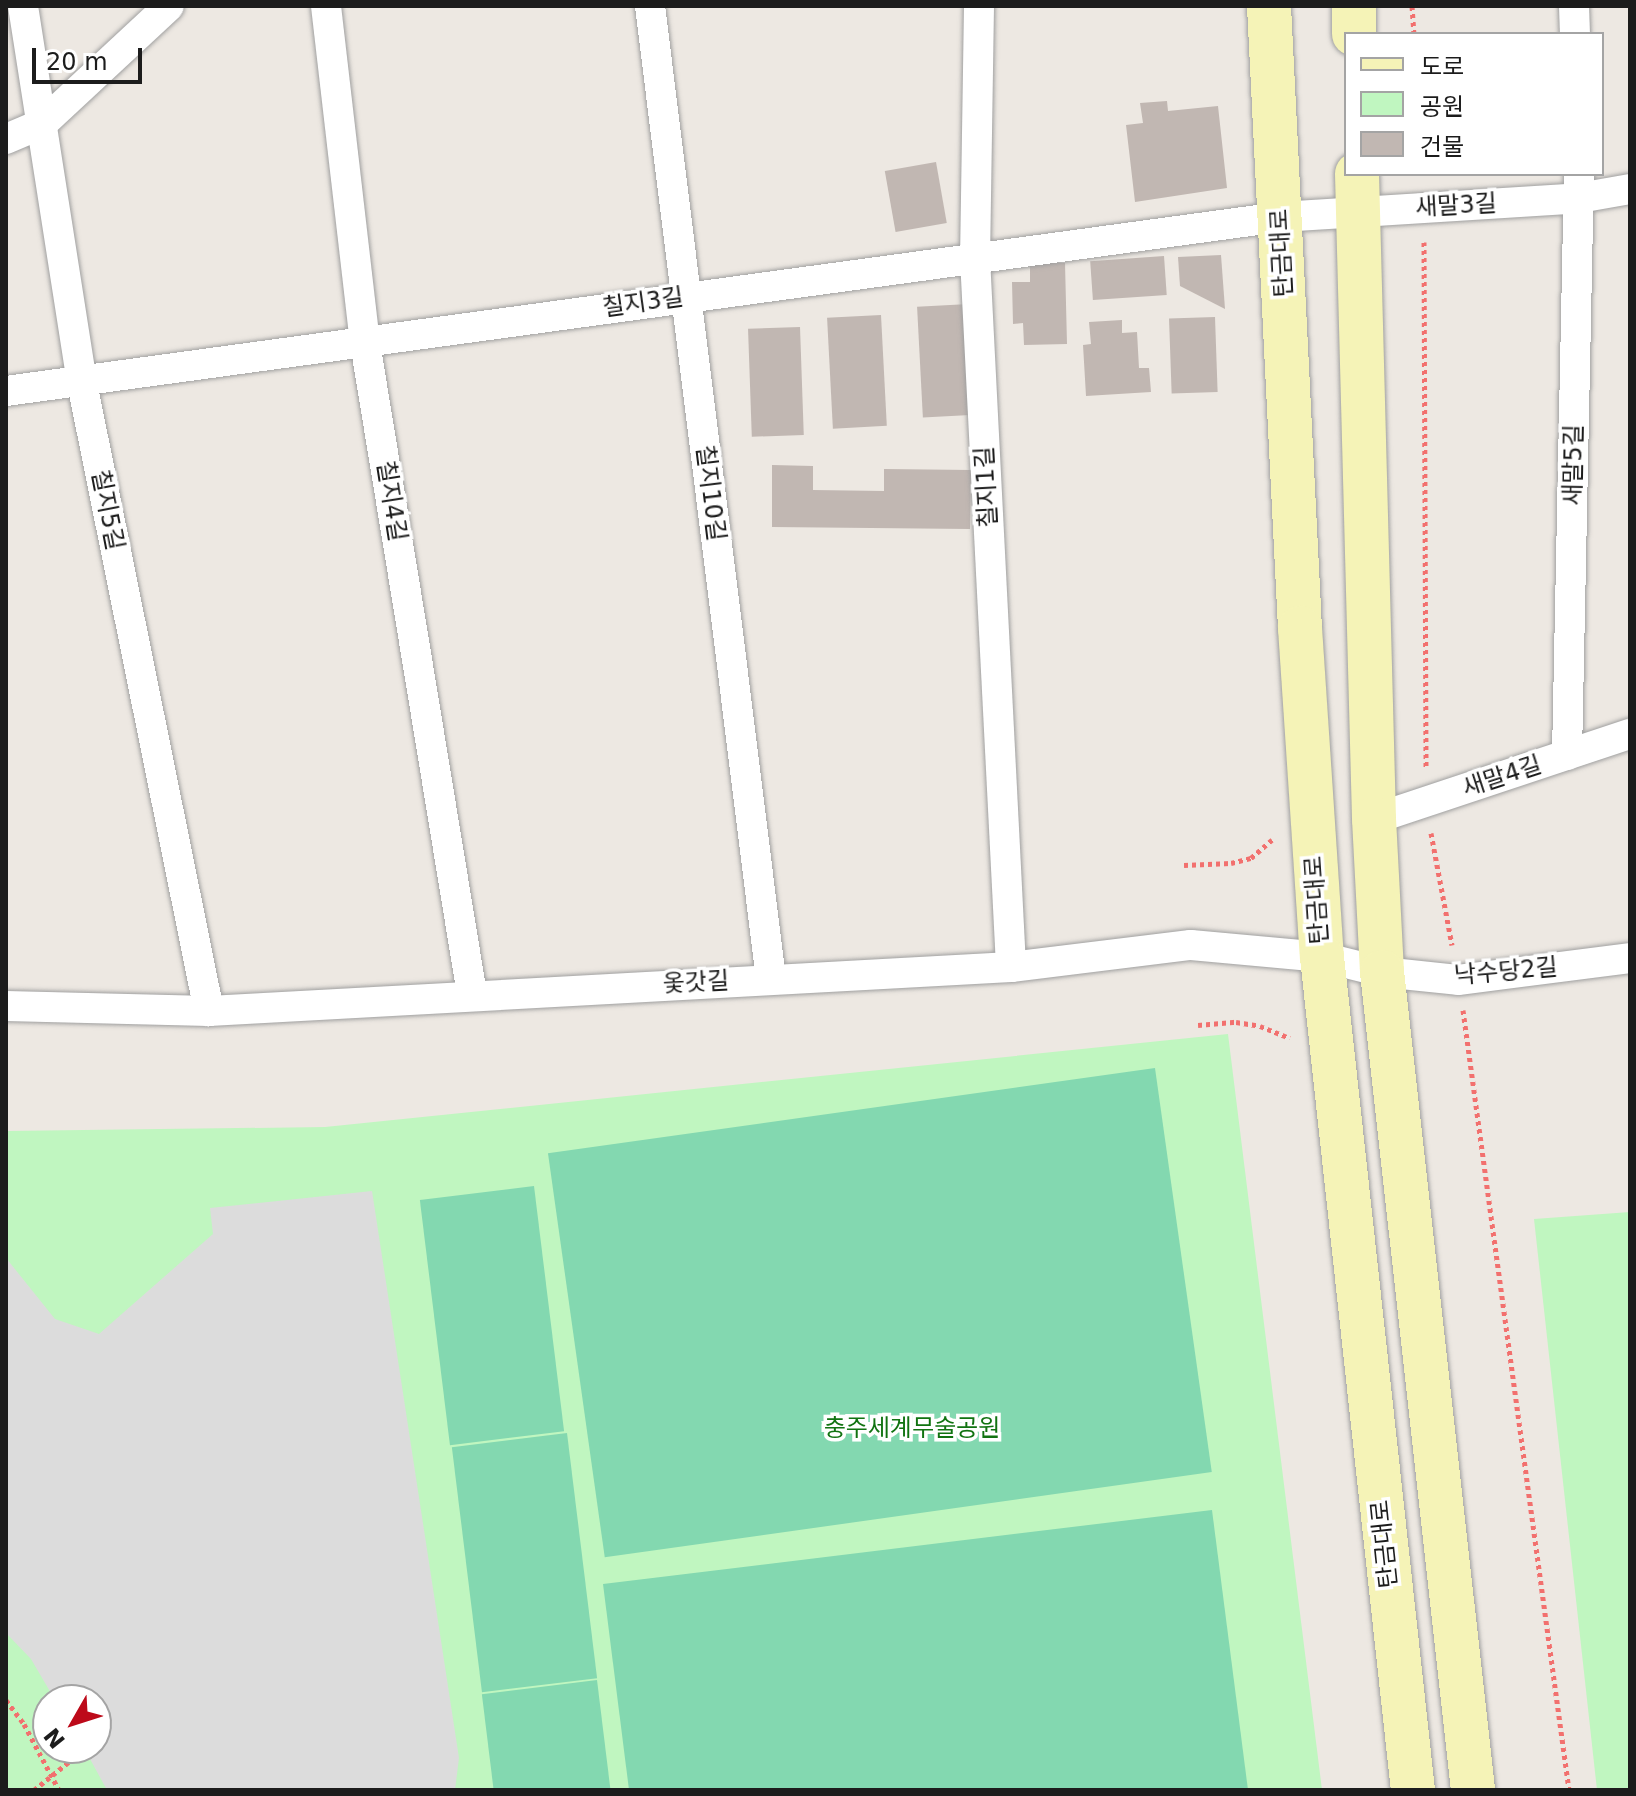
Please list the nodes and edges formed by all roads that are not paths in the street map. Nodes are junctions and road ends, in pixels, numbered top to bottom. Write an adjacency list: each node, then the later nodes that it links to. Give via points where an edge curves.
1 (23, 6): 11 (street, 칠지5길)
2 (169, 6): 11 (street)
3 (326, 6): 19 (street, 칠지4길)
4 (650, 6): 18 (street, 칠지10길)
5 (979, 6): 17 (street, 칠지1길)
6 (1269, 6): 16 (main road, 탄금대로)
7 (1354, 6): 9 (main road)
8 (1574, 6): 10 (street)
9 (1354, 32)
10 (1575, 32)
11 (42, 124): 12 (street); 20 (street, 칠지5길)
12 (6, 139)
13 (1579, 186): 14 (street, 새말3길); 15 (street, 새말3길); 23 (street, 새말5길)
14 (1630, 189)
15 (1357, 192): 16 (street, 새말3길); 24 (main road)
16 (1280, 217): 17 (street, 칠지3길); 25 (main road, 탄금대로)
17 (975, 258): 18 (street, 칠지3길); 27 (street, 칠지1길)
18 (686, 297): 19 (street, 칠지3길); 29 (street, 칠지10길)
19 (365, 343): 20 (street, 칠지3길); 30 (street, 칠지4길)
20 (82, 383): 21 (street, 칠지3길); 32 (street, 칠지5길)
21 (6, 391)
22 (1630, 734): 23 (street, 새말4길)
23 (1567, 755): 24 (street, 새말4길)
24 (1374, 819): 28 (main road)
25 (1322, 957): 27 (street, 옻갓길, via 1191,945); 28 (street, 옻갓길); 33 (main road, 탄금대로)
26 (1630, 958): 28 (street, 낙수당2길, via 1458,980)
27 (1011, 967): 29 (street, 옻갓길)
28 (1382, 972): 34 (main road)
29 (771, 979): 30 (street, 옻갓길)
30 (472, 994): 32 (street, 옻갓길)
31 (6, 1006): 32 (street, 옻갓길)
32 (209, 1011)
33 (1413, 1790)
34 (1473, 1790)

